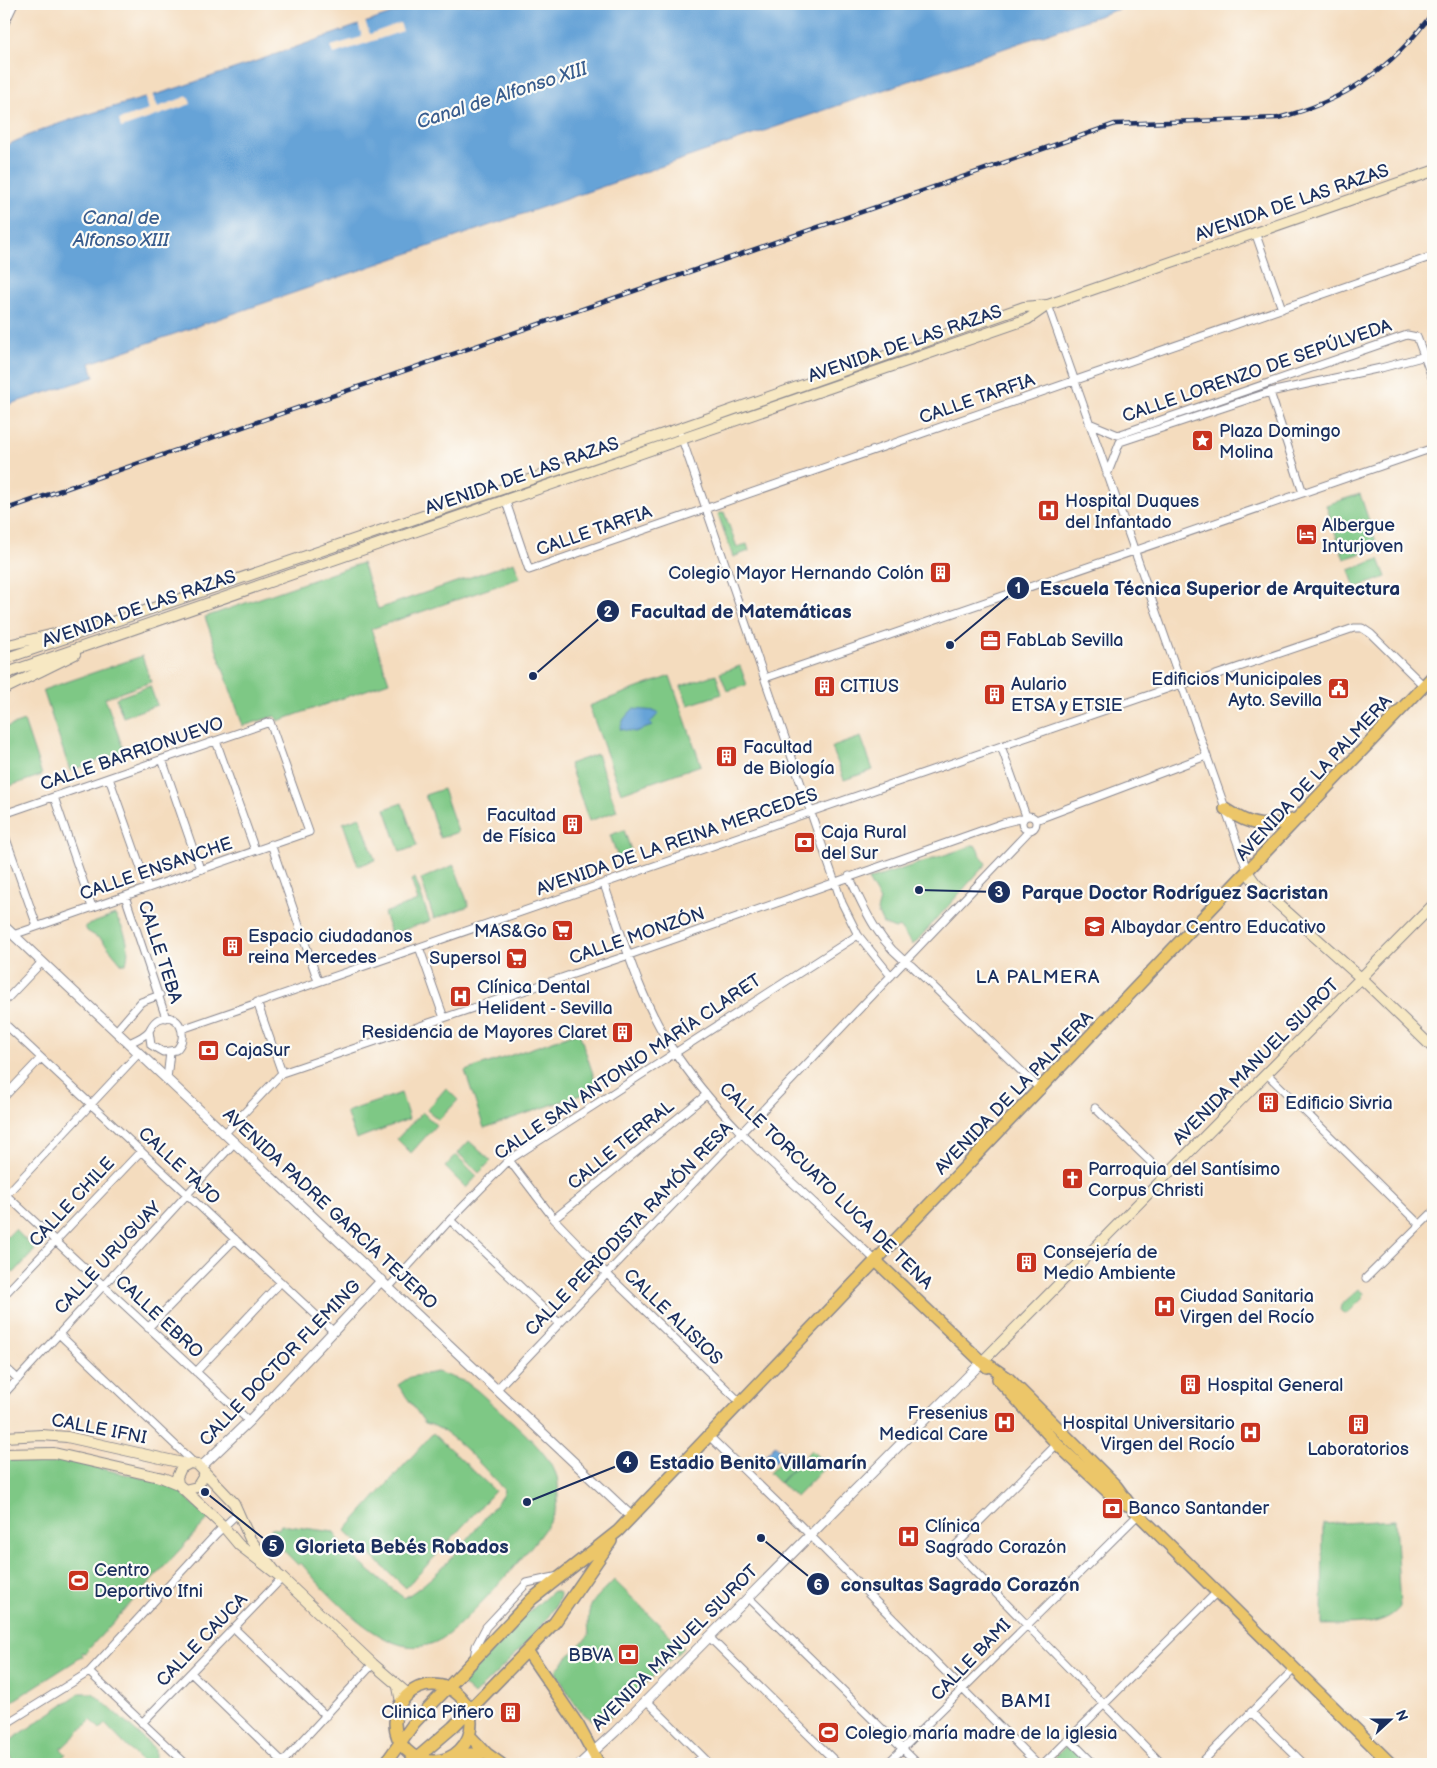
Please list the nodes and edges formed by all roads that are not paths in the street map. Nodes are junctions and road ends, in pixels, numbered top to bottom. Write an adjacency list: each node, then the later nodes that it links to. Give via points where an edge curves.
1 (14, 4): 2 (street)
2 (4, 25)
3 (1433, 171): 4 (main road, AVENIDA DE LAS RAZAS)
4 (1255, 232): 6 (main road, AVENIDA DE LAS RAZAS); 7 (street)
5 (1433, 256): 7 (street, CALLE TARFIA)
6 (1048, 305): 11 (street); 14 (main road, AVENIDA DE LAS RAZAS, via 1024,308)
7 (1282, 309): 11 (street, CALLE TARFIA)
8 (1433, 354): 9 (street, CALLE LORENZO DE SEPÚLVEDA)
9 (1425, 356): 10 (street); 12 (street, CALLE LORENZO DE SEPÚLVEDA); 13 (street, CALLE LORENZO DE SEPÚLVEDA, via 1417,337 1406,335 1118,435)
10 (1433, 380)
11 (1075, 382): 13 (street); 19 (street, CALLE TARFIA)
12 (1270, 392): 16 (street, CALLE LORENZO DE SEPÚLVEDA, via 1120,442); 17 (street)
13 (1089, 423): 16 (street)
14 (680, 433): 18 (main road, AVENIDA DE LAS RAZAS); 19 (street); 21 (main road, AVENIDA DE LAS RAZAS)
15 (1433, 448): 17 (street)
16 (1107, 474): 20 (street)
17 (1303, 493): 20 (street)
18 (505, 499): 19 (street, CALLE TARFIA, via 529,570); 22 (main road, AVENIDA DE LAS RAZAS)
19 (706, 508): 27 (street)
20 (1134, 552): 27 (street); 28 (street)
21 (112, 621): 23 (main road); 24 (main road, AVENIDA DE LAS RAZAS)
22 (118, 633): 25 (main road, AVENIDA DE LAS RAZAS); 30 (main road)
23 (4, 646)
24 (4, 659)
25 (4, 674)
26 (1433, 676): 29 (main road, AVENIDA DE LA PALMERA)
27 (765, 678): 38 (street)
28 (1181, 684): 29 (street, AVENIDA DE LA REINA MERCEDES, via 1358,627 1378,640); 32 (street, AVENIDA DE LA REINA MERCEDES); 33 (street)
29 (1424, 686): 41 (main road, AVENIDA DE LA PALMERA)
30 (4, 689)
31 (216, 741): 34 (street, CALLE BARRIONUEVO); 44 (street, CALLE BARRIONUEVO, via 270,722); 47 (street)
32 (1001, 746): 38 (street, AVENIDA DE LA REINA MERCEDES); 40 (street)
33 (1206, 756): 37 (street); 42 (street)
34 (162, 759): 35 (street, CALLE BARRIONUEVO); 48 (street)
35 (109, 778): 36 (street, CALLE BARRIONUEVO); 53 (street)
36 (54, 796): 39 (street, CALLE BARRIONUEVO); 56 (street)
37 (1225, 809): 41 (main road, via 1260,826); 49 (street)
38 (811, 812): 51 (street); 52 (street, AVENIDA DE LA REINA MERCEDES)
39 (4, 814)
40 (1024, 818): 42 (street, via 1032,816); 43 (street, via 1023,827); 50 (street, CALLE MONZÓN)
41 (1300, 818): 49 (main road, AVENIDA DE LA PALMERA)
42 (1036, 820): 43 (street, via 1036,826)
43 (1030, 830): 64 (street, CALLE PERIODISTA RAMÓN RESA)
44 (309, 832): 46 (street, CALLE ENSANCHE)
45 (4, 833): 58 (street)
46 (271, 844): 47 (street, CALLE ENSANCHE); 67 (street)
47 (255, 850): 48 (street, CALLE ENSANCHE)
48 (200, 869): 53 (street, CALLE ENSANCHE)
49 (1248, 873): 66 (main road, via 1256,884); 86 (main road, AVENIDA DE LA PALMERA)
50 (849, 876): 51 (street, CALLE MONZÓN); 64 (street, via 879,935)
51 (836, 883): 60 (street); 62 (street, CALLE MONZÓN)
52 (604, 884): 61 (street, AVENIDA DE LA REINA MERCEDES); 62 (street, CALLE TORCUATO LUCA DE TENA)
53 (148, 888): 54 (street, CALLE ENSANCHE)
54 (126, 896): 56 (street, CALLE ENSANCHE); 68 (street, CALLE TEBA)
55 (1433, 905): 66 (main road, AVENIDA MANUEL SIUROT)
56 (92, 907): 58 (street, CALLE ENSANCHE)
57 (4, 926): 59 (street, AVENIDA PADRE GARCÍA TEJERO)
58 (37, 926): 59 (street, CALLE ENSANCHE)
59 (13, 935): 63 (street, AVENIDA PADRE GARCÍA TEJERO)
60 (858, 935): 65 (street); 80 (street, CALLE SAN ANTONIO MARÍA CLARET)
61 (419, 947): 67 (street, AVENIDA DE LA REINA MERCEDES); 72 (street)
62 (629, 955): 72 (street, CALLE MONZÓN); 80 (street, CALLE TORCUATO LUCA DE TENA, via 646,1001)
63 (42, 962): 69 (street); 75 (street, AVENIDA PADRE GARCÍA TEJERO)
64 (906, 962): 65 (street, CALLE PERIODISTA RAMÓN RESA); 86 (street)
65 (891, 976): 92 (street, CALLE PERIODISTA RAMÓN RESA)
66 (1362, 979): 78 (main road); 84 (main road, AVENIDA MANUEL SIUROT)
67 (318, 981): 70 (street, AVENIDA DE LA REINA MERCEDES)
68 (160, 996): 71 (street, CALLE TEBA); 75 (street, via 142,1002)
69 (4, 1002)
70 (258, 1002): 74 (street, AVENIDA DE LA REINA MERCEDES); 83 (street)
71 (166, 1018): 74 (street, via 179,1023); 76 (street, via 158,1019)
72 (444, 1018): 83 (street, CALLE MONZÓN)
73 (4, 1023): 82 (street, CALLE TAJO)
74 (182, 1029): 79 (street, via 183,1040 176,1050)
75 (116, 1031): 77 (street, AVENIDA PADRE GARCÍA TEJERO)
76 (149, 1031): 77 (street); 79 (street, via 151,1044 156,1050)
77 (129, 1043): 81 (street, AVENIDA PADRE GARCÍA TEJERO)
78 (1433, 1048)
79 (170, 1052): 85 (street)
80 (675, 1052): 87 (street, CALLE TORCUATO LUCA DE TENA); 95 (street, CALLE SAN ANTONIO MARÍA CLARET)
81 (139, 1053): 85 (street, AVENIDA PADRE GARCÍA TEJERO); 89 (street)
82 (41, 1058): 88 (street); 89 (street, CALLE TAJO)
83 (282, 1073): 91 (street, CALLE MONZÓN)
84 (1267, 1074): 96 (main road, AVENIDA MANUEL SIUROT); 102 (street)
85 (167, 1079): 91 (street, AVENIDA PADRE GARCÍA TEJERO)
86 (1041, 1090): 105 (main road, AVENIDA DE LA PALMERA)
87 (706, 1094): 92 (street, CALLE TORCUATO LUCA DE TENA); 100 (street, CALLE TERRAL)
88 (4, 1097)
89 (91, 1104): 94 (street, CALLE TAJO); 97 (street)
90 (1095, 1108): 96 (street)
91 (225, 1133): 93 (street, AVENIDA PADRE GARCÍA TEJERO)
92 (742, 1133): 105 (street, CALLE TORCUATO LUCA DE TENA); 106 (street, CALLE PERIODISTA RAMÓN RESA)
93 (235, 1142): 98 (street, CALLE URUGUAY); 109 (street, AVENIDA PADRE GARCÍA TEJERO)
94 (141, 1150): 98 (street, CALLE TAJO); 104 (street, CALLE CHILE)
95 (509, 1160): 100 (street, CALLE ALISIOS); 101 (street, CALLE SAN ANTONIO MARÍA CLARET)
96 (1165, 1176): 116 (main road, AVENIDA MANUEL SIUROT)
97 (5, 1194): 104 (street, CALLE EBRO)
98 (188, 1194): 103 (street, CALLE TAJO); 110 (street, CALLE URUGUAY)
99 (1433, 1212): 102 (street)
100 (554, 1218): 106 (street, CALLE ALISIOS)
101 (450, 1220): 109 (street, CALLE SAN ANTONIO MARÍA CLARET); 112 (street)
102 (1420, 1225): 107 (street)
103 (235, 1239): 108 (street, CALLE TAJO); 113 (street)
104 (55, 1241): 110 (street, CALLE EBRO); 111 (street, CALLE CHILE)
105 (876, 1262): 116 (main road, CALLE TORCUATO LUCA DE TENA); 122 (main road, AVENIDA DE LA PALMERA)
106 (606, 1274): 112 (street, CALLE PERIODISTA RAMÓN RESA); 122 (street, CALLE ALISIOS)
107 (1366, 1278)
108 (282, 1282): 114 (street, CALLE TAJO); 118 (street)
109 (385, 1284): 114 (street, CALLE DOCTOR FLEMING); 120 (street, AVENIDA PADRE GARCÍA TEJERO)
110 (104, 1286): 113 (street, CALLE EBRO); 115 (street, CALLE URUGUAY)
111 (5, 1290)
112 (559, 1323): 120 (street, CALLE PERIODISTA RAMÓN RESA)
113 (148, 1328): 118 (street, CALLE EBRO)
114 (333, 1331): 123 (street, CALLE DOCTOR FLEMING)
115 (59, 1334): 119 (street, CALLE URUGUAY); 128 (street)
116 (983, 1361): 126 (main road, CALLE TORCUATO LUCA DE TENA); 130 (main road, CALLE TORCUATO LUCA DE TENA, via 1008,1378 1116,1486); 135 (street, AVENIDA MANUEL SIUROT)
117 (4, 1366): 119 (street)
118 (196, 1372): 123 (street, CALLE EBRO)
119 (18, 1380): 121 (street, CALLE URUGUAY)
120 (497, 1389): 132 (street, AVENIDA PADRE GARCÍA TEJERO)
121 (4, 1394)
122 (741, 1403): 124 (main road, AVENIDA DE LA PALMERA)
123 (249, 1421): 128 (street, CALLE DOCTOR FLEMING)
124 (709, 1436): 132 (main road, AVENIDA DE LA PALMERA); 135 (street)
125 (4, 1437): 128 (main road, CALLE IFNI, via 67,1437)
126 (1057, 1444): 130 (main road, CALLE TORCUATO LUCA DE TENA, via 1110,1494); 139 (street, via 954,1547)
127 (4, 1454): 129 (main road, CALLE IFNI, via 54,1454 154,1476)
128 (197, 1467): 129 (main road, via 178,1472); 129 (main road, via 196,1487); 131 (main road, via 225,1492)
129 (181, 1487): 133 (main road)
130 (1136, 1511): 137 (main road, CALLE TORCUATO LUCA DE TENA); 139 (street, CALLE BAMI)
131 (239, 1512): 133 (street); 136 (main road, via 250,1539)
132 (632, 1517): 134 (main road, AVENIDA DE LA PALMERA)
133 (223, 1526): 136 (main road, via 254,1559); 145 (street)
134 (618, 1532): 142 (main road, via 556,1622); 147 (main road, via 532,1598)
135 (810, 1534): 138 (street, AVENIDA MANUEL SIUROT); 148 (street)
136 (280, 1576): 140 (street, CALLE CAUCA); 143 (main road)
137 (1217, 1592): 144 (main road, CALLE TORCUATO LUCA DE TENA); 151 (street)
138 (748, 1597): 141 (street, AVENIDA MANUEL SIUROT); 161 (street)
139 (1026, 1624): 148 (street, CALLE BAMI); 151 (street)
140 (235, 1629): 146 (street, CALLE CAUCA); 154 (street)
141 (709, 1637): 150 (street, AVENIDA MANUEL SIUROT); 176 (street)
142 (528, 1652): 152 (main road); 162 (main road)
143 (373, 1664): 149 (main road); 154 (street)
144 (1294, 1669): 153 (street); 159 (main road, CALLE TORCUATO LUCA DE TENA)
145 (89, 1672): 155 (street); 156 (street)
146 (191, 1674): 155 (street, CALLE CAUCA); 168 (street)
147 (446, 1687): 149 (main road, via 426,1685); 152 (main road, via 464,1701); 160 (main road)
148 (963, 1690): 161 (street, CALLE BAMI); 179 (street)
149 (405, 1698): 160 (main road, via 395,1722)
150 (646, 1700): 162 (street, AVENIDA MANUEL SIUROT); 165 (street)
151 (1104, 1705): 158 (street); 182 (street)
152 (469, 1711): 157 (main road); 167 (main road)
153 (1251, 1712): 166 (street); 183 (street)
154 (326, 1716): 168 (street)
155 (142, 1723): 169 (street)
156 (4, 1725)
157 (469, 1735): 163 (main road); 164 (main road)
158 (1069, 1739): 180 (street); 181 (street)
159 (1366, 1742): 186 (main road, CALLE TORCUATO LUCA DE TENA); 187 (main road, CALLE TORCUATO LUCA DE TENA)
160 (400, 1743): 167 (main road); 170 (main road)
161 (903, 1749): 177 (street, CALLE BAMI); 178 (street)
162 (594, 1752): 172 (street, AVENIDA MANUEL SIUROT); 173 (main road)
163 (455, 1754): 164 (main road); 167 (main road, via 439,1760)
164 (486, 1754): 171 (main road)
165 (702, 1756): 174 (street); 175 (street)
166 (1296, 1756): 184 (street); 185 (street)
167 (413, 1761)
168 (282, 1763)
169 (186, 1764)
170 (384, 1764)
171 (500, 1764)
172 (580, 1764)
173 (599, 1764)
174 (694, 1764)
175 (710, 1764)
176 (838, 1764)
177 (887, 1764)
178 (918, 1764)
179 (1037, 1764)
180 (1044, 1764)
181 (1094, 1764)
182 (1162, 1764)
183 (1200, 1764)
184 (1288, 1764)
185 (1304, 1764)
186 (1385, 1764)
187 (1392, 1764)

